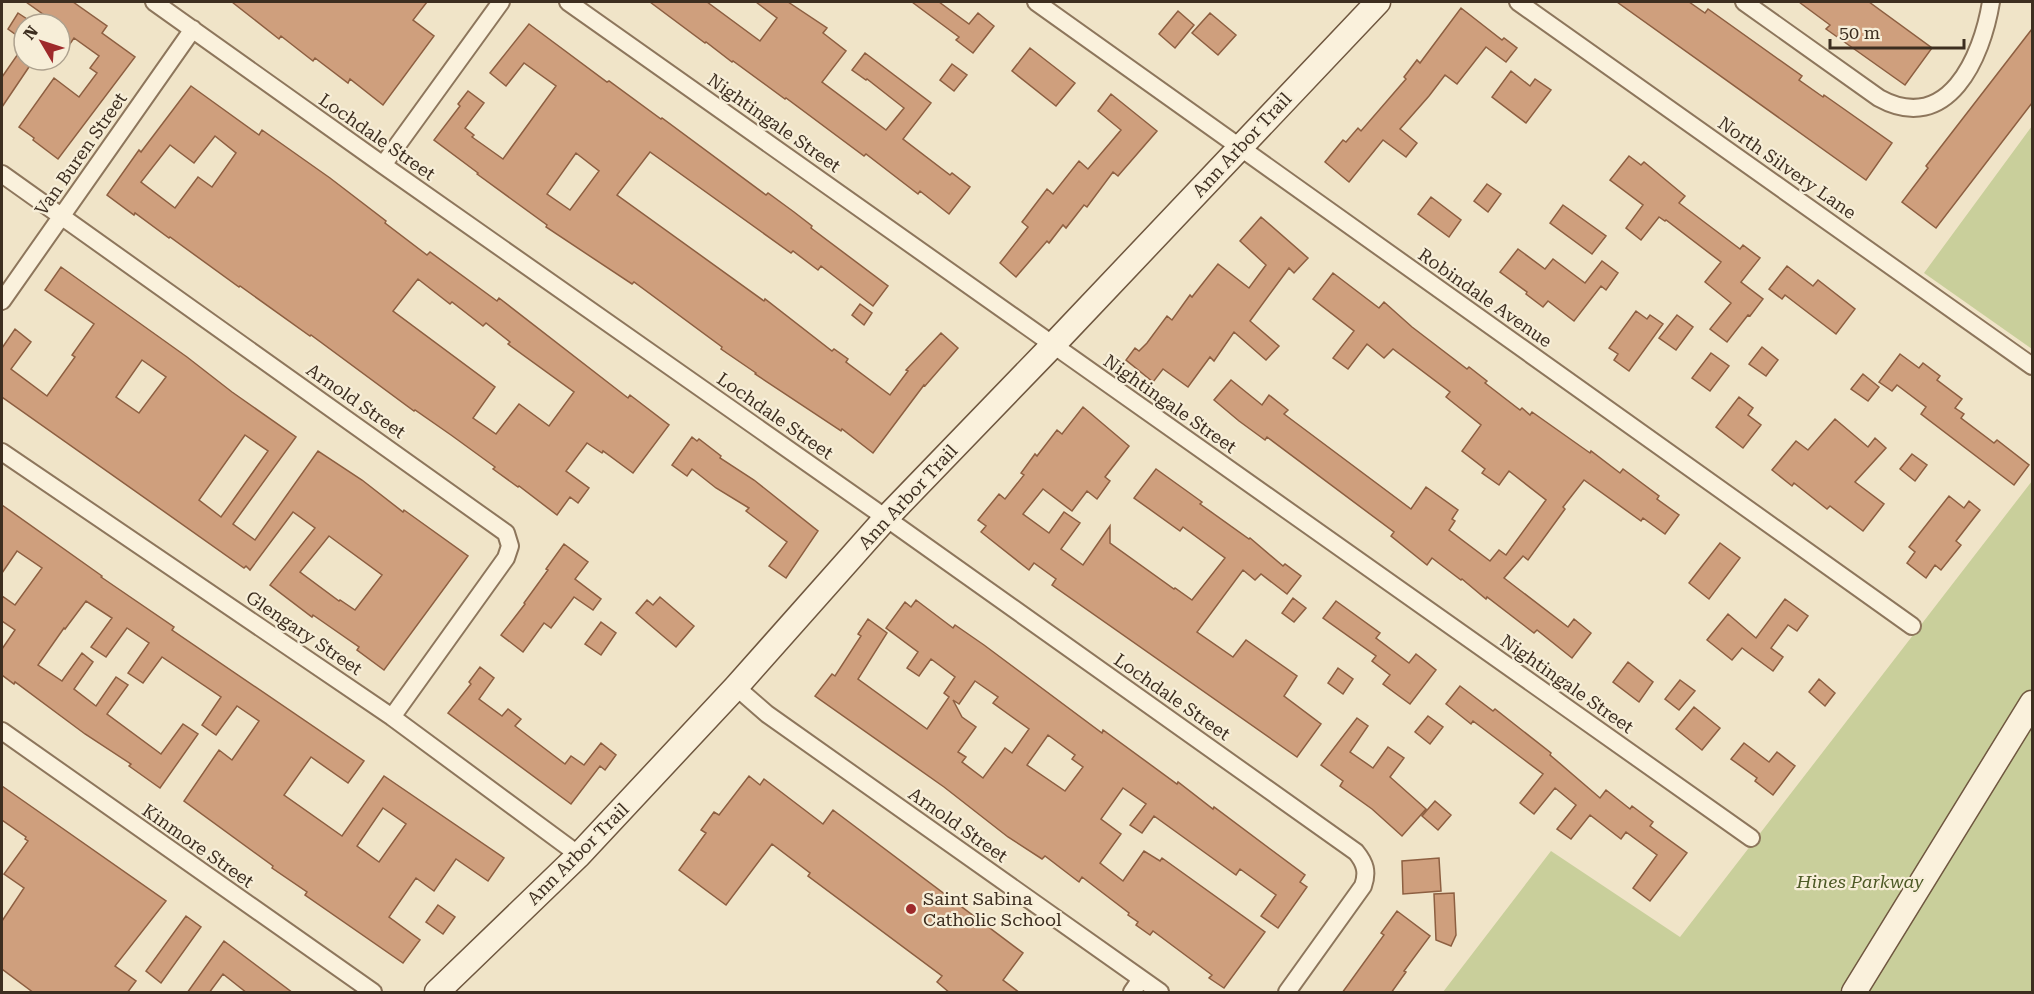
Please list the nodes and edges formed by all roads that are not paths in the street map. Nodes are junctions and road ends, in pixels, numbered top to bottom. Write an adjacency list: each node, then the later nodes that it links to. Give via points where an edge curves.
1 (154, 2): 9 (street, Lochdale Street)
2 (501, 2): 11 (street)
3 (568, 2): 15 (street, Nightingale Street)
4 (1036, 2): 10 (street, Robindale Avenue)
5 (1378, 2): 10 (street, Ann Arbor Trail)
6 (1518, 2): 16 (street, North Silvery Lane)
7 (1744, 2): 8 (street, via 1879,98 1910,109 1934,104 1955,88 1982,44)
8 (1991, 2)
9 (193, 29): 11 (street, Lochdale Street); 13 (street, Van Buren Street)
10 (1241, 146): 15 (street, Ann Arbor Trail); 19 (street, Robindale Avenue)
11 (382, 165): 18 (street, Lochdale Street)
12 (2, 174): 13 (street, Arnold Street)
13 (62, 216): 14 (street, Van Buren Street); 22 (street, Arnold Street, via 506,534 510,546 506,558)
14 (2, 301)
15 (1053, 345): 18 (street, Ann Arbor Trail); 24 (street, Nightingale Street)
16 (2032, 366)
17 (2, 452): 22 (street, Glengary Street)
18 (886, 518): 20 (street, Ann Arbor Trail); 30 (street, Lochdale Street, via 1356,852 1366,870 1363,886)
19 (1912, 626)
20 (736, 687): 25 (street, Ann Arbor Trail); 26 (street, Arnold Street, via 767,714)
21 (2032, 703): 31 (street)
22 (392, 717): 25 (street, Glengary Street)
23 (2, 731): 27 (street, Kinmore Street)
24 (1751, 838)
25 (579, 855): 28 (street, Ann Arbor Trail)
26 (1136, 986): 29 (street, Arnold Street)
27 (373, 993)
28 (437, 993)
29 (1160, 993)
30 (1287, 993)
31 (1854, 993)

